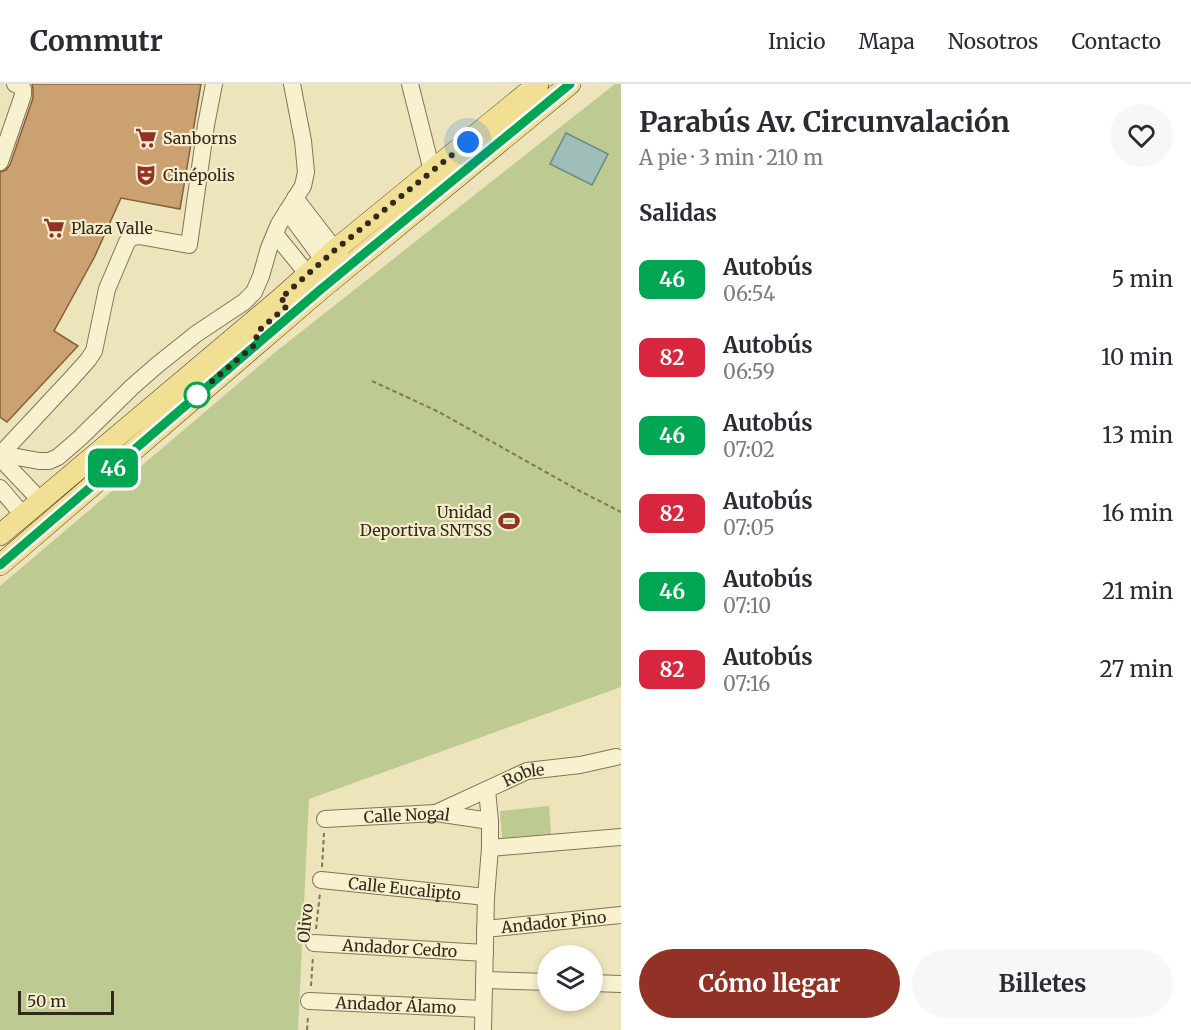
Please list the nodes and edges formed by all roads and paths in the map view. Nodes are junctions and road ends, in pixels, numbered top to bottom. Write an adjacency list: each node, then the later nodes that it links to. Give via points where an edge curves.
1 (15, 84): 6 (street, via 23,94)
2 (214, 84): 13 (street, via 189,245 139,236 127,242 106,289 94,351)
3 (292, 84): 8 (street, via 306,172 303,186)
4 (410, 84): 7 (street)
5 (551, 87): 7 (main road); 9 (main road)
6 (0, 162)
7 (432, 171): 9 (main road)
8 (284, 217): 9 (street); 9 (street); 13 (street, via 254,292 244,302 156,366 58,457 39,461)
9 (326, 269): 10 (main road); 11 (main road)
10 (280, 299): 11 (main road, via 287,306 256,333); 18 (main road)
11 (257, 343): 19 (main road)
12 (372, 381): 17 (path, via 439,412)
13 (0, 456): 18 (street)
14 (0, 472): 18 (street)
15 (0, 488): 18 (street)
16 (0, 503): 18 (street)
17 (621, 512)
18 (16, 519)
19 (0, 565)
20 (616, 757): 21 (street, Roble, via 527,771)
21 (486, 790): 22 (street, Roble); 24 (street)
22 (436, 813): 23 (street, Calle Nogal); 24 (street, Calle Nogal)
23 (325, 819): 27 (path, Olivo)
24 (490, 821): 26 (street)
25 (621, 837): 26 (street)
26 (490, 848): 28 (street)
27 (321, 880): 28 (street, Calle Eucalipto); 31 (path, Olivo)
28 (486, 897): 30 (street)
29 (621, 915): 30 (street, Andador Pino)
30 (486, 928): 32 (street)
31 (314, 943): 32 (street, Andador Cedro); 37 (path, Olivo)
32 (485, 953): 33 (street)
33 (484, 980): 34 (street); 38 (street)
34 (537, 982)
35 (603, 983): 36 (street)
36 (621, 984)
37 (309, 1001): 38 (street, Andador Álamo); 39 (path, Olivo)
38 (483, 1009): 40 (street)
39 (307, 1030)
40 (483, 1030)

